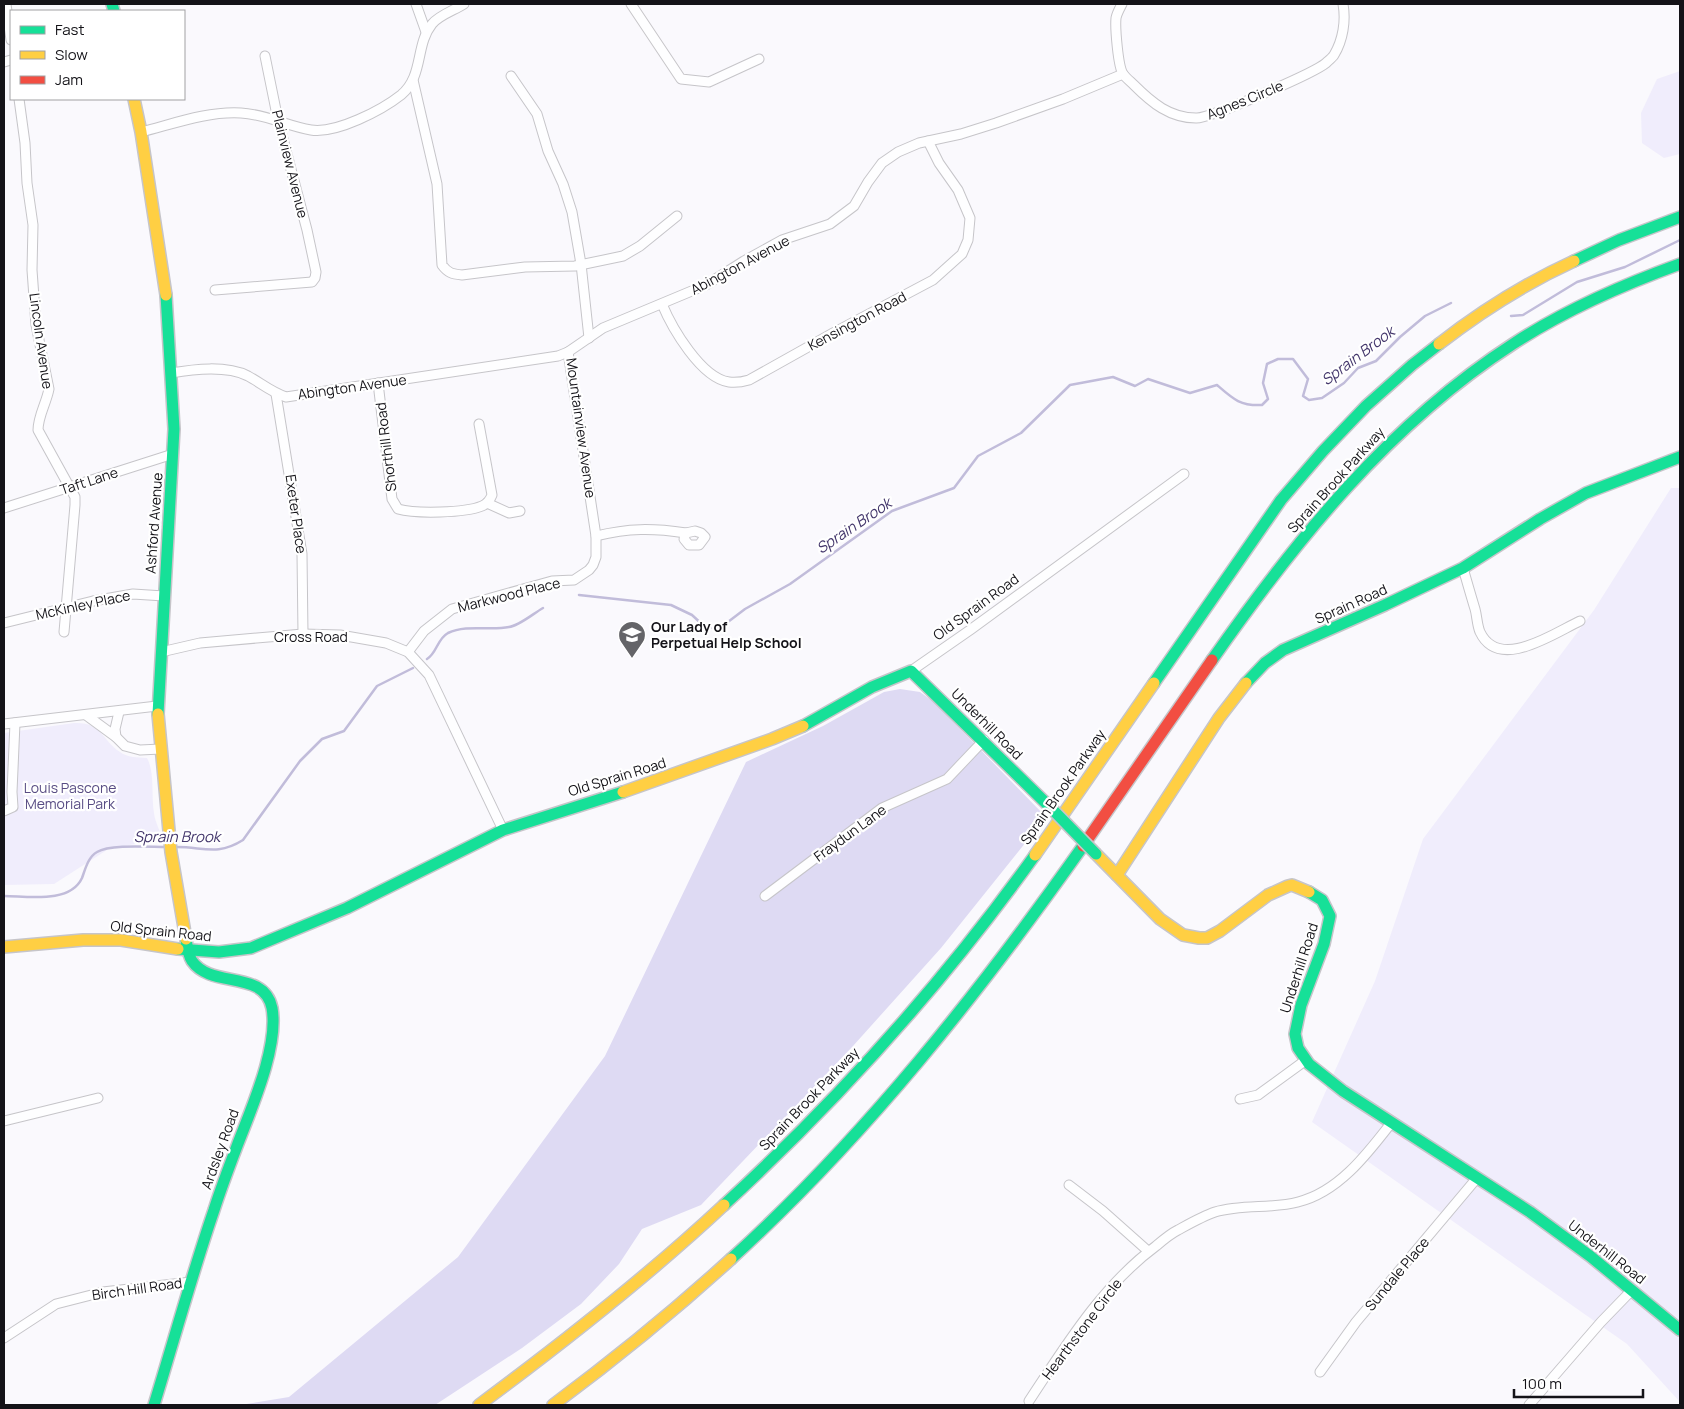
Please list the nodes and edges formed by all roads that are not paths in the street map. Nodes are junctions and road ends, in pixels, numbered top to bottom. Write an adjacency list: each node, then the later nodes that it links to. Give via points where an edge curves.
1 (6, 4): 8 (street)
2 (416, 4): 7 (street)
3 (464, 4): 7 (street, via 434,21)
4 (631, 4): 10 (street, via 681,79 709,82)
5 (1122, 4): 11 (street, via 1116,26)
6 (1343, 4): 11 (street, Agnes Circle, via 1345,16 1340,43 1325,64 1199,119 1165,111)
7 (426, 32): 13 (street)
8 (10, 33)
9 (265, 56): 16 (street, Plainview Avenue)
10 (760, 59)
11 (1123, 74): 18 (street, Abington Avenue, via 996,123)
12 (511, 76): 21 (street, via 537,114 572,212)
13 (413, 80): 16 (street, via 402,94 341,127 312,130); 21 (street, via 437,184 442,265 447,272 462,275)
14 (19, 100): 34 (street, Lincoln Avenue, via 32,225 36,325 49,389 38,430)
15 (134, 100): 17 (main road, Ashford Avenue)
16 (278, 120): 17 (street, via 240,113 204,116); 23 (street, Plainview Avenue, via 306,223 316,278 312,282)
17 (141, 132): 27 (main road, Ashford Avenue, via 166,297)
18 (928, 141): 24 (street, Abington Avenue, via 898,152 882,163 854,206 830,224 782,240 706,285); 24 (street, Kensington Road, via 958,190 970,218 968,240 962,254 933,280 738,383 715,376 700,365 669,320)
19 (677, 216): 21 (street, via 623,256)
20 (1680, 217): 79 (main road, Sprain Brook Parkway, via 1597,249 1513,292 1435,345 1364,407 1320,452 1281,500 1016,880 882,1045 790,1142 693,1235 572,1336)
21 (581, 264): 25 (street)
22 (1680, 264): 80 (main road, Sprain Brook Parkway, via 1598,297 1515,343 1439,398 1369,462 1326,509 1267,584 1049,894 962,1007 886,1098 795,1197 727,1264 656,1326)
23 (215, 290)
24 (662, 304): 25 (street, Abington Avenue, via 603,328)
25 (589, 338): 26 (street, Mountainview Avenue)
26 (568, 352): 28 (street, Abington Avenue); 39 (street, Mountainview Avenue)
27 (171, 373): 29 (street, via 201,368 237,372); 31 (main road, Ashford Avenue)
28 (378, 383): 29 (street, Abington Avenue, via 286,397); 35 (street, Shorthill Road, via 392,499 398,509 411,512 468,510)
29 (276, 394): 46 (street, Exeter Place, via 302,554)
30 (478, 424): 35 (street, via 492,495)
31 (173, 454): 34 (street, Taft Lane); 41 (main road, Ashford Avenue)
32 (1680, 458): 40 (main road, Sprain Road, via 1586,493)
33 (1184, 474): 49 (street, Old Sprain Road)
34 (70, 488): 36 (street, Taft Lane); 42 (street, Lincoln Avenue, via 76,505)
35 (487, 503): 37 (street, via 510,513)
36 (4, 508)
37 (520, 511)
38 (686, 533): 39 (street, via 655,529 620,530)
39 (596, 536): 48 (street, Markwood Place, via 593,565 574,580 552,581 452,609 424,631)
40 (1463, 568): 43 (street, via 1480,633 1490,645 1506,651 1516,650); 60 (main road, Sprain Road, via 1284,650 1265,663 1218,718)
41 (164, 596): 42 (street, McKinley Place, via 132,594); 47 (main road, Ashford Avenue)
42 (65, 607): 44 (street, McKinley Place); 45 (street, Lincoln Avenue)
43 (1580, 621)
44 (4, 623)
45 (64, 632)
46 (303, 634): 47 (street, Cross Road, via 200,643); 48 (street, Cross Road, via 340,635 386,643)
47 (161, 652): 50 (main road, Ashford Avenue)
48 (408, 652): 59 (street, Cross Road, via 429,676)
49 (911, 672): 56 (main road, Underhill Road); 59 (main road, Old Sprain Road, via 872,687 810,723 772,739 628,791)
50 (157, 706): 51 (street); 57 (main road, Ashford Avenue)
51 (119, 712): 52 (street); 55 (street)
52 (86, 715): 53 (street); 55 (street)
53 (15, 723): 54 (street); 58 (street, via 13,807)
54 (4, 724)
55 (116, 737): 57 (street, via 133,749)
56 (984, 741): 60 (main road, Underhill Road, bridge); 61 (street, Fraydun Lane, via 947,779 882,808)
57 (161, 750): 63 (main road, Ashford Avenue, via 171,852)
58 (4, 811)
59 (503, 830): 63 (main road, Old Sprain Road, via 347,908 251,948 219,952)
60 (1116, 876): 64 (main road, Underhill Road, via 1160,918 1183,935 1199,938 1207,938 1268,894 1288,886 1303,888 1322,900 1330,916 1329,926 1301,1005 1295,1034 1298,1048)
61 (765, 896)
62 (4, 948): 63 (main road, Old Sprain Road, via 83,940 121,940)
63 (188, 950): 72 (main road, Ardsley Road, via 201,970 262,990 269,997 272,1018 264,1070)
64 (1306, 1060): 66 (street, via 1258,1095); 68 (main road, Underhill Road, via 1330,1082)
65 (98, 1098): 67 (street)
66 (1240, 1099)
67 (4, 1121)
68 (1392, 1122): 69 (main road, Underhill Road); 71 (street, Hearthstone Circle, via 1346,1176 1318,1194 1298,1202 1216,1212 1175,1231)
69 (1477, 1178): 73 (main road, Underhill Road, via 1530,1212); 76 (street, Sundale Place, via 1356,1322)
70 (1069, 1185): 71 (street)
71 (1148, 1252): 77 (street, Hearthstone Circle, via 1101,1299)
72 (191, 1282): 75 (street, Birch Hill Road, via 103,1292 56,1304); 78 (main road, Ardsley Road)
73 (1632, 1290): 74 (main road, Underhill Road); 81 (street)
74 (1680, 1330)
75 (4, 1338)
76 (1320, 1372)
77 (1029, 1401)
78 (154, 1405)
79 (479, 1405)
80 (552, 1405)
81 (1529, 1405)

